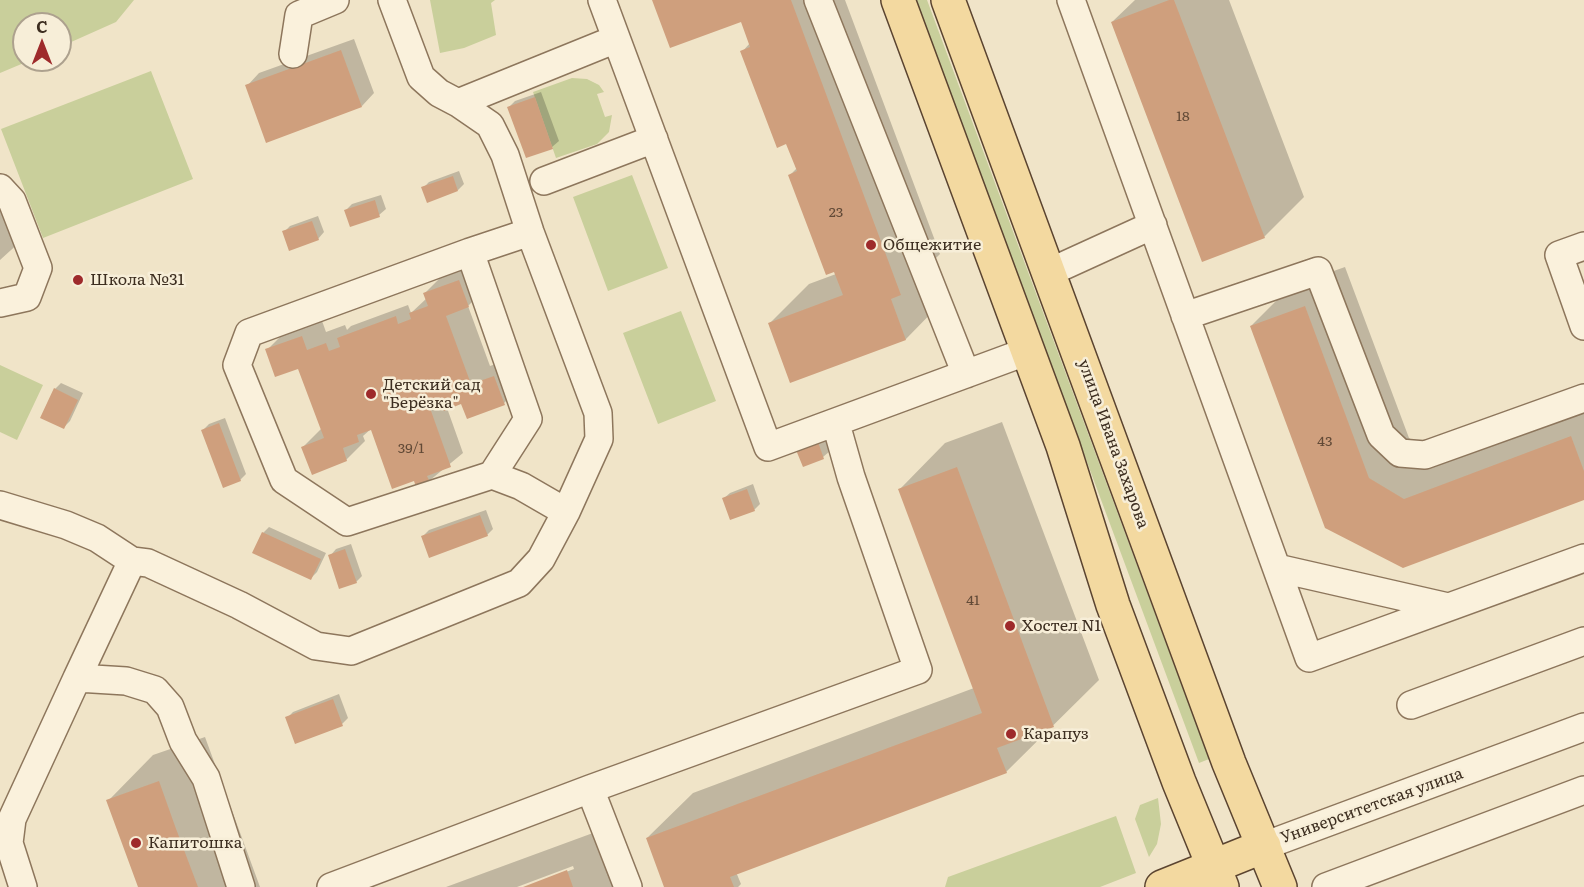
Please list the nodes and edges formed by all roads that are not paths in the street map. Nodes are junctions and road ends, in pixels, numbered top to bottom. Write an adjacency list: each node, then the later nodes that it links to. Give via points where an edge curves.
1 (335, 0): 9 (street, via 299,15)
2 (392, 0): 10 (street, via 421,77)
3 (602, 0): 8 (street)
4 (818, 0): 23 (street)
5 (898, 0): 22 (main road)
6 (948, 0): 18 (main road, улица Ивана Захарова)
7 (1080, 2): 14 (street)
8 (616, 39): 10 (street); 11 (street)
9 (293, 54)
10 (458, 103): 15 (street, via 490,125 505,155)
11 (654, 139): 12 (street); 25 (street, via 768,447)
12 (544, 181)
13 (0, 188): 19 (street, via 12,201 38,268 27,297)
14 (1153, 225): 18 (street); 20 (street)
15 (530, 232): 17 (street); 28 (street, via 598,413 599,439)
16 (1584, 246): 21 (street, via 1559,255)
17 (470, 252): 26 (street, via 528,419); 26 (street, via 249,333 237,365 284,480 347,522)
18 (1050, 272): 40 (main road, улица Ивана Захарова, via 1229,763)
19 (0, 303)
20 (1185, 316): 24 (street, via 1318,271 1381,435 1400,453 1425,455); 31 (street)
21 (1584, 326)
22 (1028, 351): 23 (street); 41 (main road, via 1113,604)
23 (966, 374): 25 (street)
24 (1584, 398)
25 (836, 424): 37 (street, via 918,670)
26 (492, 475): 28 (street)
27 (0, 506): 30 (street, via 66,525 97,538)
28 (566, 512): 30 (street, via 541,559 519,583 351,651 316,646 239,605 148,563)
29 (1584, 558): 32 (street)
30 (132, 561): 34 (street)
31 (1276, 568): 32 (street); 32 (street, via 1309,658)
32 (1448, 607)
33 (1584, 641): 35 (street)
34 (76, 678): 39 (street, via 21,795); 43 (street, via 126,681 156,690 170,706 183,741 206,778)
35 (1411, 705)
36 (1584, 728): 40 (street, Университетская улица)
37 (590, 789): 44 (street); 45 (street)
38 (1584, 790): 48 (street)
39 (4, 841): 42 (street)
40 (1264, 846): 41 (main road, Университетская улица); 47 (main road, улица Ивана Захарова)
41 (1217, 876): 46 (main road, Университетская улица)
42 (23, 887)
43 (241, 887)
44 (332, 887)
45 (628, 887)
46 (1162, 887)
47 (1280, 887)
48 (1326, 887)

